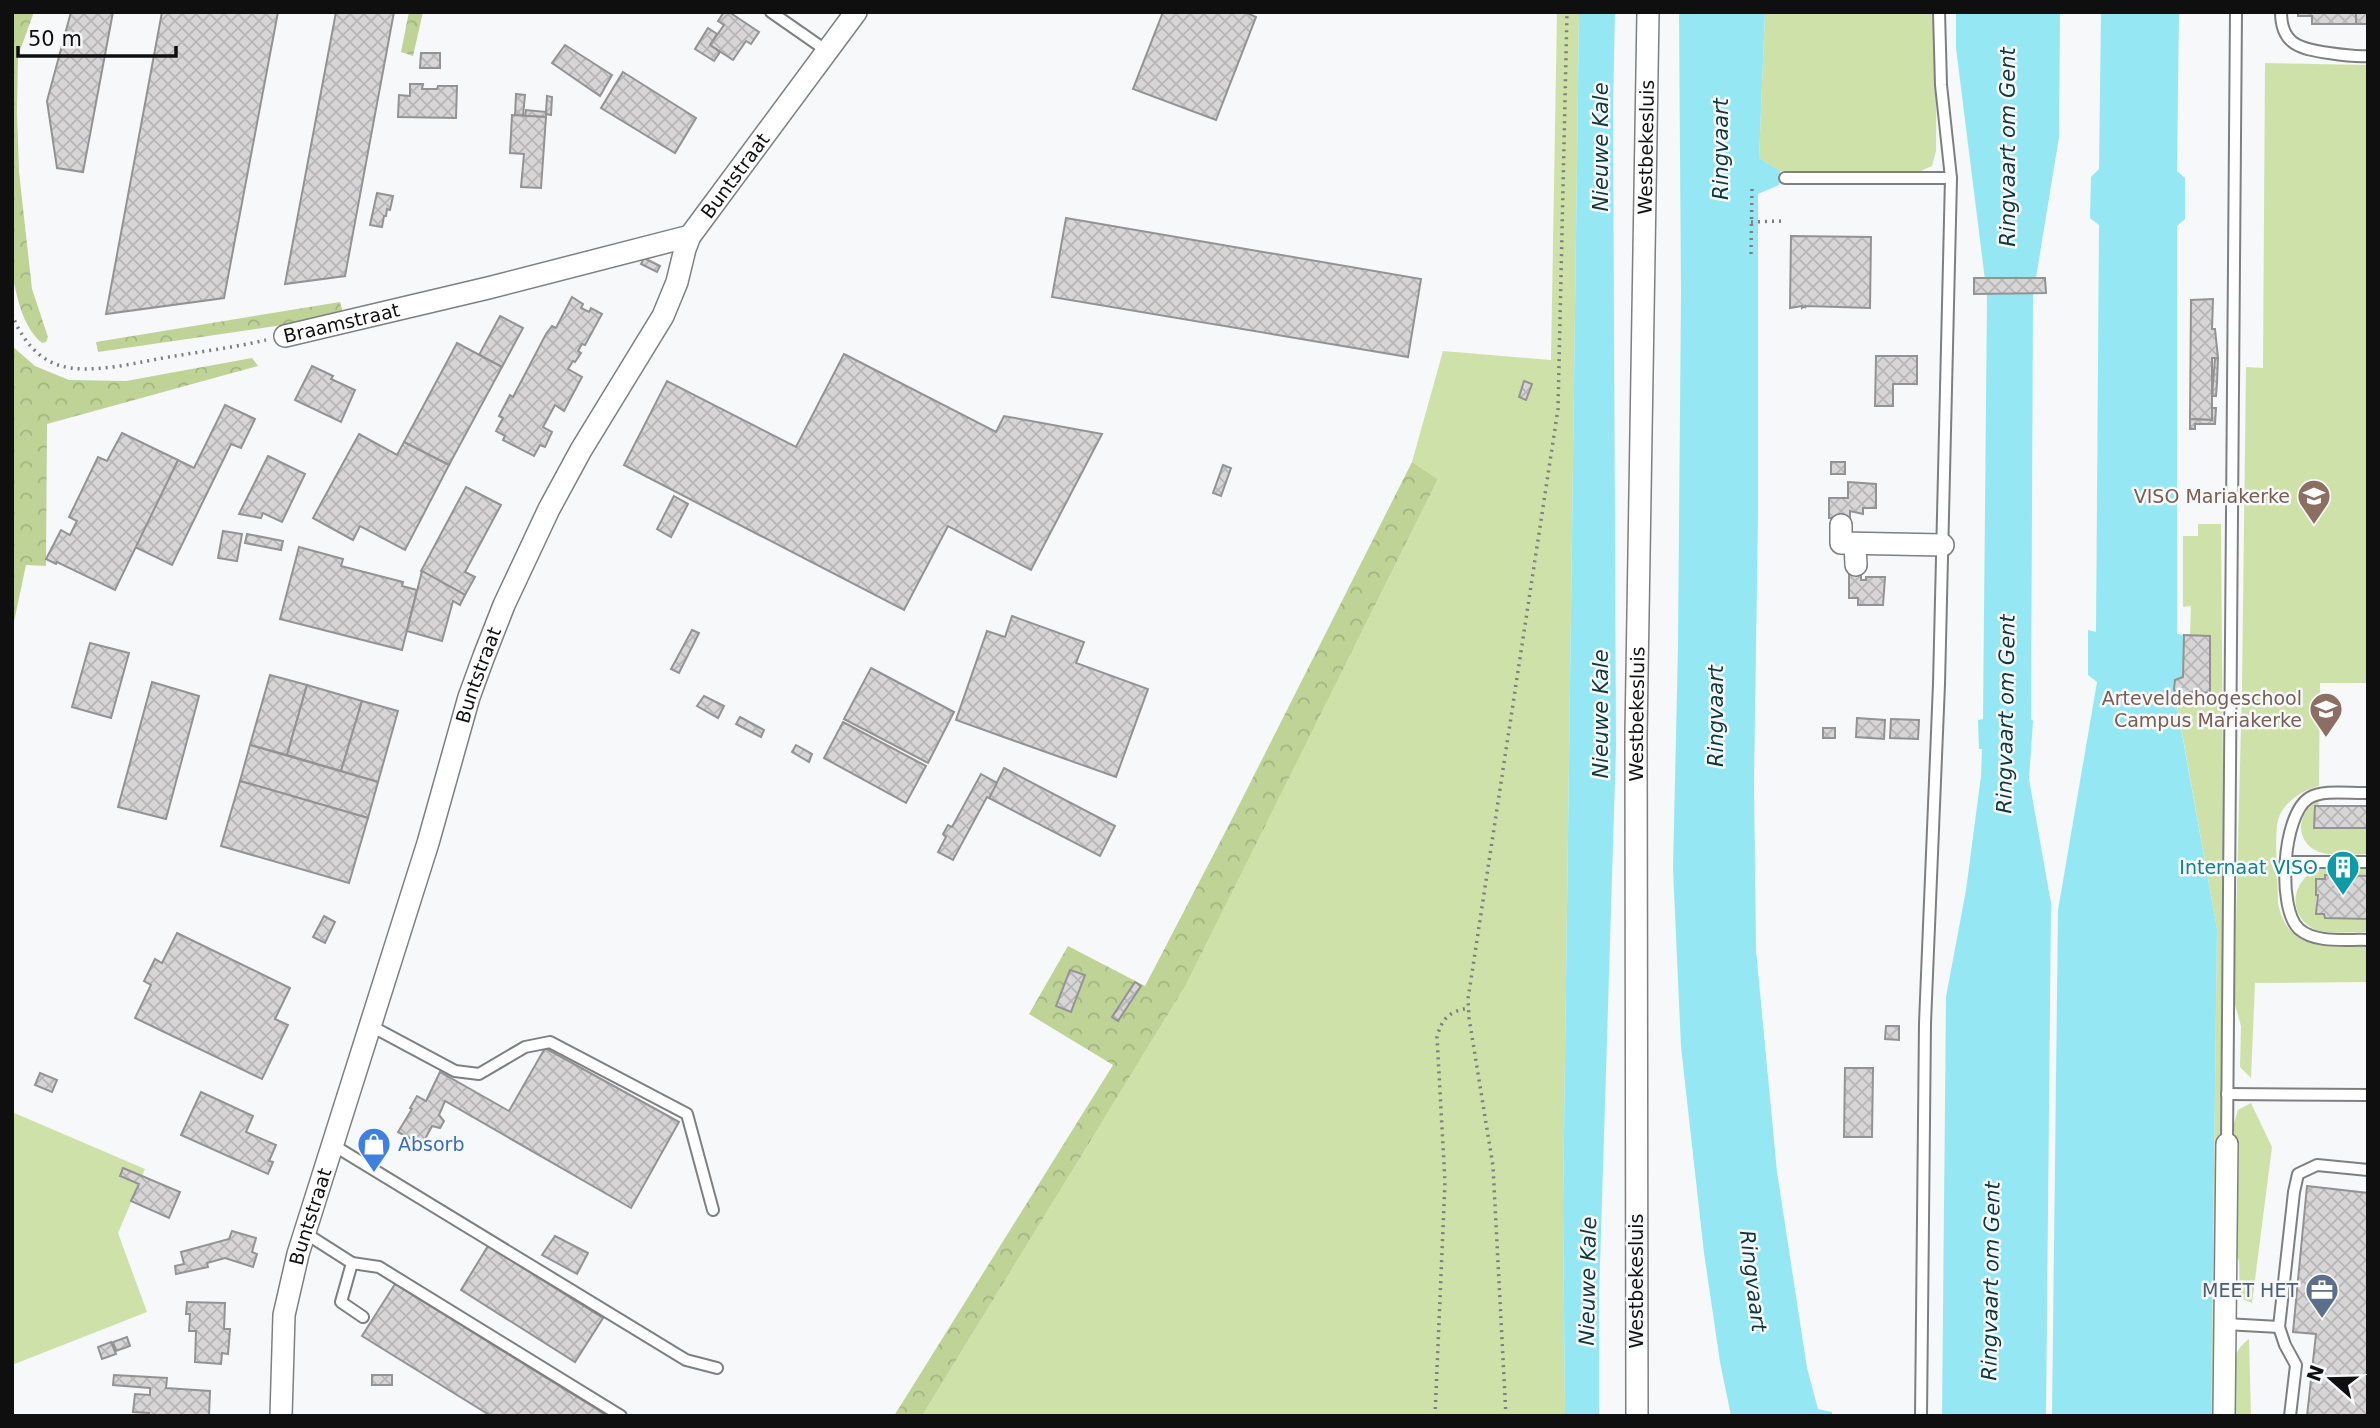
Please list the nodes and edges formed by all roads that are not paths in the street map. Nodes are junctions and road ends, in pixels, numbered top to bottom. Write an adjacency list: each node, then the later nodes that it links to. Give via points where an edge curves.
1 (771, 12): 7 (lane)
2 (856, 12): 7 (street, Buntstraat)
3 (1648, 12): 36 (street, Westbekesluis, via 1636,747)
4 (1939, 12): 10 (lane)
5 (2236, 12): 22 (lane)
6 (2281, 12): 8 (lane, via 2281,26 2290,41 2305,50)
7 (827, 51): 11 (street, Buntstraat)
8 (2368, 56)
9 (1785, 178): 10 (lane)
10 (1951, 178): 15 (lane)
11 (690, 236): 12 (street, Braamstraat); 21 (street, Buntstraat, via 663,316 581,450 503,605 469,697)
12 (285, 335)
13 (1841, 524): 14 (street, via 1840,543)
14 (1855, 544): 15 (street); 16 (street)
15 (1943, 545): 37 (lane, via 1925,1023)
16 (1856, 565)
17 (2368, 793): 18 (lane, via 2309,798 2295,812)
18 (2287, 862): 19 (lane); 20 (lane, via 2289,914 2300,929 2314,937)
19 (2368, 862)
20 (2368, 940)
21 (370, 1026): 25 (street, Buntstraat); 27 (lane, via 455,1071 479,1074 525,1047 550,1042 687,1114)
22 (2227, 1094): 23 (lane); 24 (lane)
23 (2368, 1095)
24 (2227, 1144): 31 (street)
25 (332, 1145): 28 (street, Buntstraat); 33 (lane, via 686,1360)
26 (2368, 1170): 32 (lane, via 2318,1165 2298,1174)
27 (713, 1210)
28 (305, 1233): 29 (lane); 34 (street, Buntstraat, via 284,1315)
29 (352, 1264): 30 (lane, via 341,1302); 35 (lane, via 379,1267)
30 (363, 1317)
31 (2225, 1324): 32 (lane); 38 (street)
32 (2279, 1327): 39 (lane, via 2296,1365)
33 (717, 1368)
34 (281, 1416)
35 (621, 1416)
36 (1637, 1416)
37 (1921, 1416)
38 (2224, 1416)
39 (2290, 1416)

